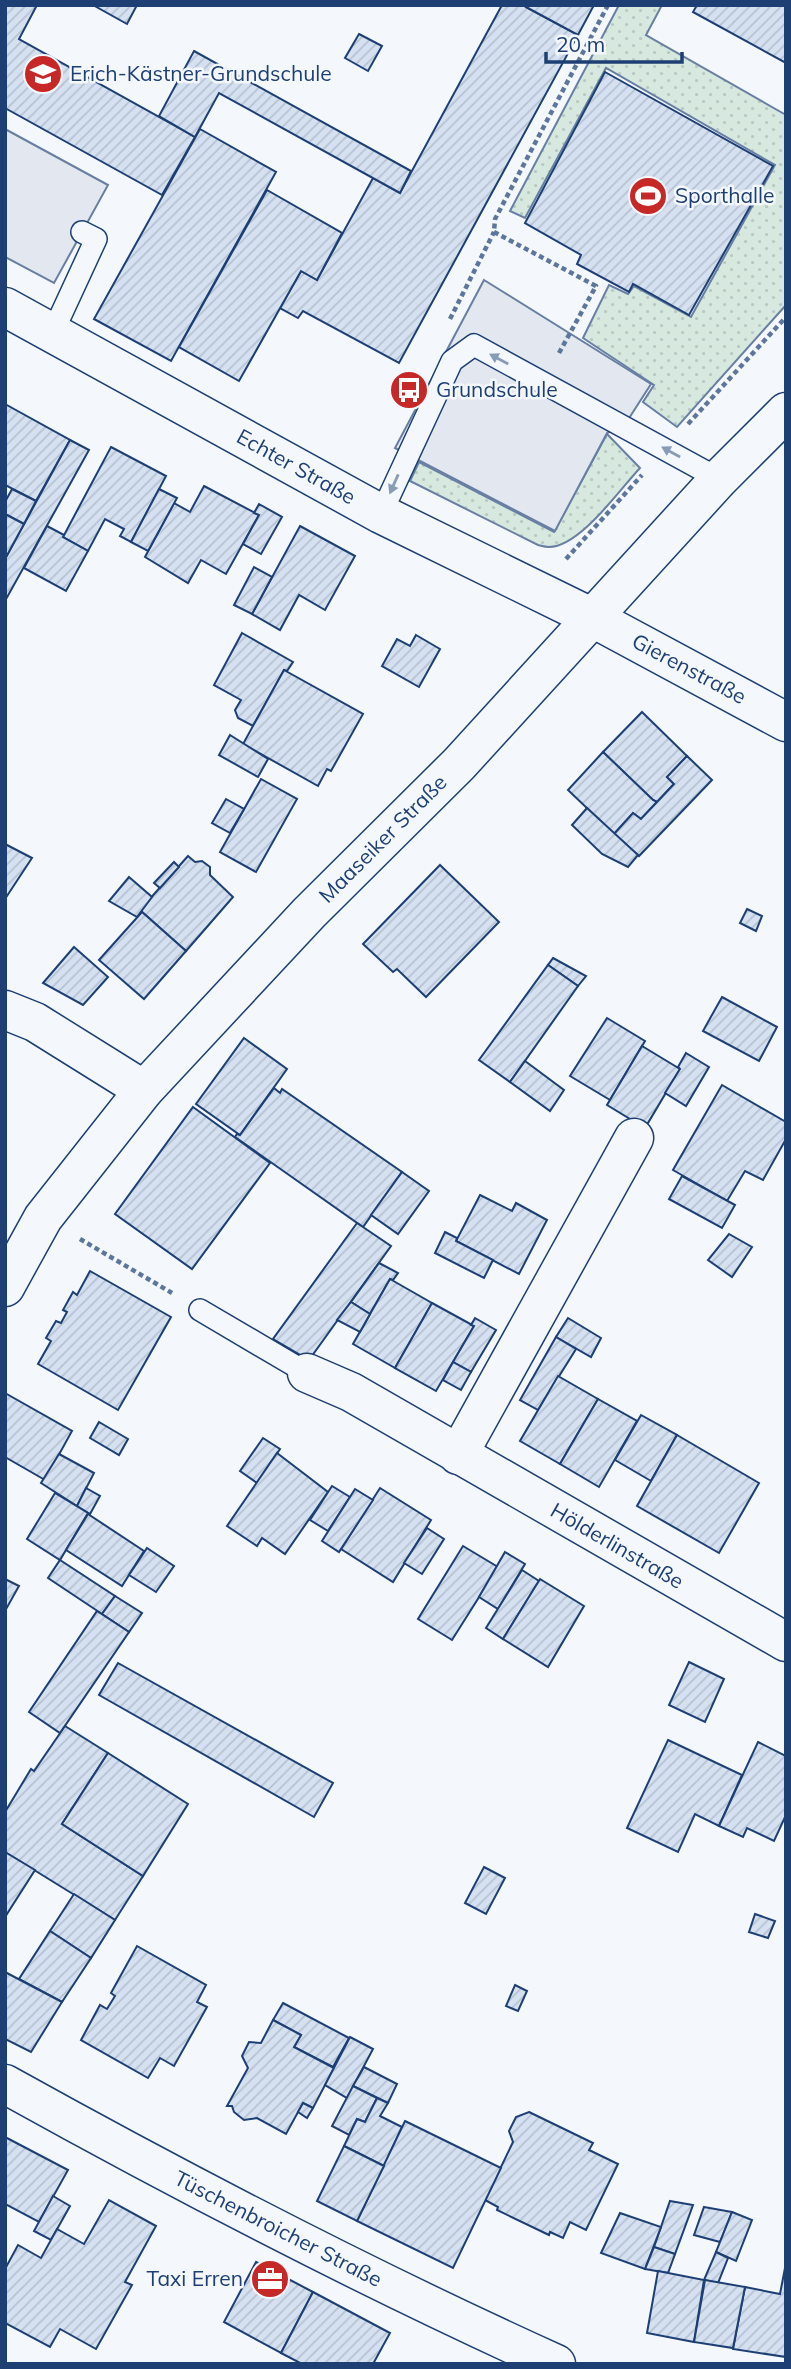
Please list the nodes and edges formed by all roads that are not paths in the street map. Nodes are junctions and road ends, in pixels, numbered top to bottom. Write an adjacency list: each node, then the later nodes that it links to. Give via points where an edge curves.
1 (82, 232): 3 (lane, via 96,239)
2 (5, 307): 3 (street, Echter Straße)
3 (53, 332): 6 (street, Echter Straße)
4 (786, 412): 5 (street, Maaseiker Straße)
5 (719, 479): 6 (lane, one-way to 6, via 474,345 452,361); 7 (street, Maaseiker Straße)
6 (381, 514): 7 (street, Echter Straße)
7 (591, 617): 8 (street, Gierenstraße); 10 (street, Maaseiker Straße, via 459,764 309,913)
8 (786, 722)
9 (5, 1010): 10 (street, via 35,1022)
10 (144, 1090): 12 (street, Maaseiker Straße, via 43,1218)
11 (635, 1138): 15 (street)
12 (6, 1284)
13 (200, 1310): 14 (lane)
14 (307, 1373): 15 (street, Hölderlinstraße, via 351,1392)
15 (458, 1455): 16 (street, Hölderlinstraße)
16 (782, 1632)
17 (5, 2084): 18 (street, Tüschenbroicher Straße, via 189,2184 447,2315)
18 (556, 2364)

